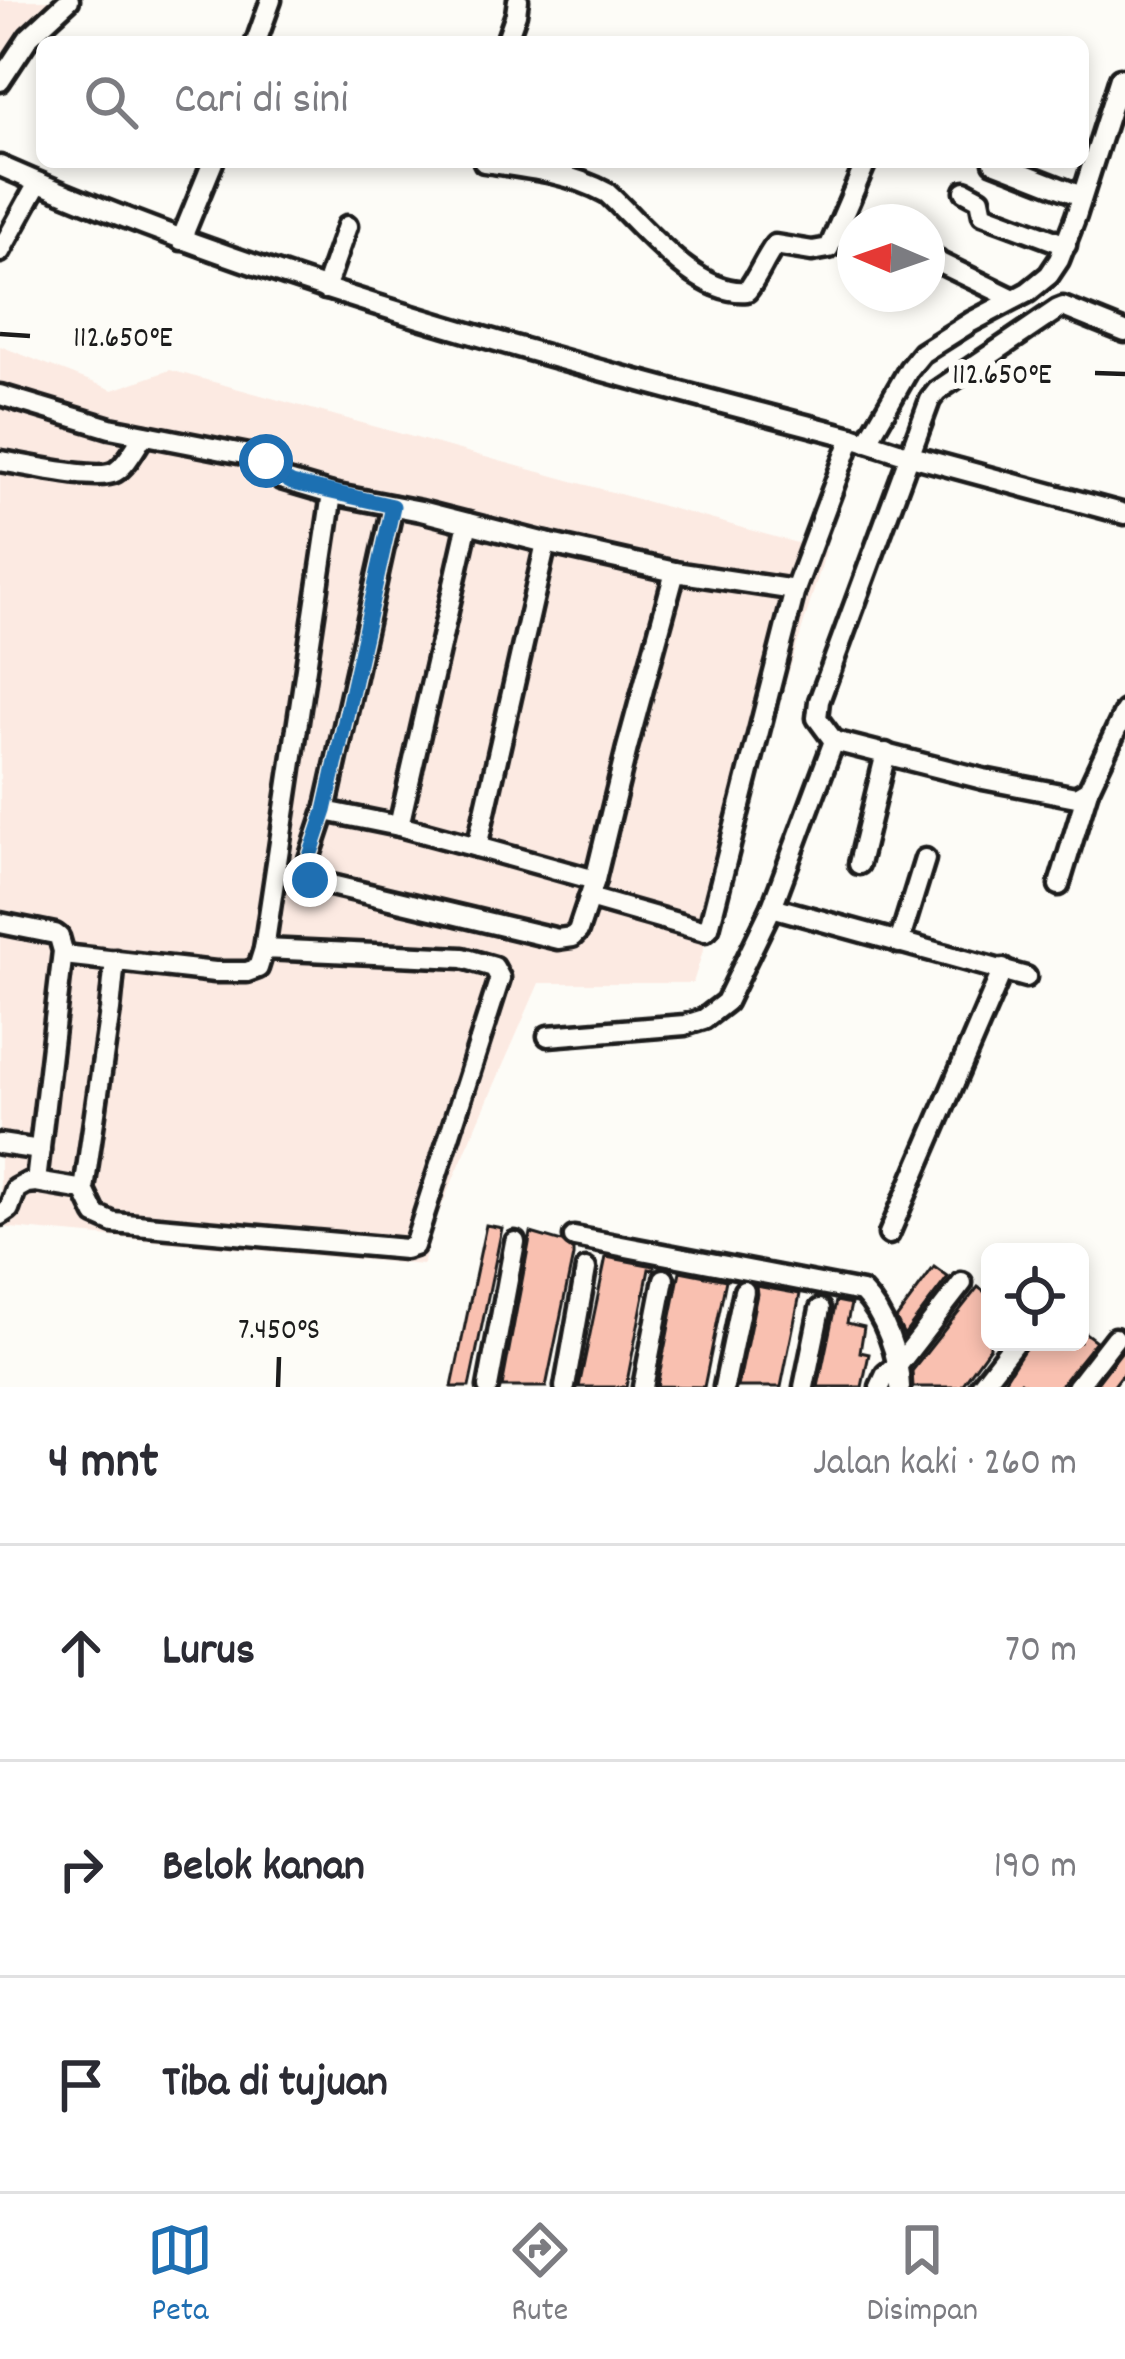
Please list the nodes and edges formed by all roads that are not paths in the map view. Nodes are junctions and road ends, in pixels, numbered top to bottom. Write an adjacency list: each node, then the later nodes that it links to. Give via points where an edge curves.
1 (69, 0): 7 (street, via 29,37)
2 (272, 0): 4 (street)
3 (518, 0): 5 (street)
4 (258, 36)
5 (508, 36)
6 (1120, 78): 15 (street)
7 (0, 81)
8 (0, 166): 13 (street)
9 (210, 168): 17 (street)
10 (524, 168): 11 (street, via 597,187 675,259 740,292 776,245 829,248)
11 (863, 168)
12 (1010, 168): 15 (street)
13 (38, 183): 17 (street); 19 (street)
14 (964, 191): 18 (street, via 977,196 983,214)
15 (1082, 196): 18 (street)
16 (347, 226): 21 (street)
17 (181, 239): 21 (street)
18 (1066, 245): 22 (street, via 1049,275)
19 (0, 252)
20 (945, 265): 22 (street)
21 (325, 290): 26 (street)
22 (1014, 299): 26 (street, via 922,353 893,395)
23 (1125, 332): 26 (street, via 1058,309 937,391)
24 (0, 394): 25 (street)
25 (144, 435): 27 (street, via 106,475); 28 (street, via 259,457 281,478)
26 (881, 447): 30 (street); 34 (street); 36 (street, via 872,557 817,711)
27 (0, 461)
28 (332, 494): 29 (street); 49 (street)
29 (393, 506): 31 (street); 39 (street)
30 (1125, 514)
31 (468, 523): 32 (street); 40 (street)
32 (546, 543): 33 (street); 41 (street)
33 (675, 572): 34 (street); 45 (street)
34 (795, 590): 45 (street, via 710,928)
35 (1125, 711): 38 (street)
36 (834, 741): 37 (street); 46 (street)
37 (886, 753): 38 (street, via 1067,797); 43 (street)
38 (1088, 790): 44 (street)
39 (325, 811): 40 (street); 45 (street, via 306,868 310,880 564,939 578,931)
40 (399, 826): 41 (street)
41 (477, 847): 45 (street)
42 (925, 859): 48 (street)
43 (859, 864)
44 (1059, 885)
45 (592, 889)
46 (772, 907): 48 (street); 54 (street, via 726,1002 704,1019)
47 (0, 923): 50 (street, via 55,934)
48 (899, 943): 52 (street)
49 (264, 949): 51 (street, via 248,972); 58 (street, via 464,958 497,972 416,1243 405,1249 114,1223 95,1215)
50 (64, 955): 51 (street); 56 (street)
51 (115, 960): 58 (street)
52 (1003, 969): 53 (street); 60 (street)
53 (1026, 977)
54 (548, 1036)
55 (0, 1144): 56 (street)
56 (40, 1150): 57 (street)
57 (36, 1182): 58 (street); 59 (street, via 16,1189)
58 (84, 1190)
59 (0, 1215)
60 (889, 1234)
61 (574, 1237): 70 (street, via 862,1292)
62 (515, 1242): 71 (street)
63 (586, 1269): 72 (street)
64 (664, 1279): 73 (street)
65 (962, 1283): 70 (street)
66 (744, 1291): 74 (street)
67 (820, 1309): 75 (street)
68 (1115, 1338): 79 (street)
69 (1008, 1351): 78 (street)
70 (899, 1364): 76 (street); 77 (street)
71 (488, 1387)
72 (566, 1387)
73 (643, 1387)
74 (724, 1387)
75 (804, 1387)
76 (880, 1387)
77 (900, 1387)
78 (980, 1387)
79 (1077, 1387)

